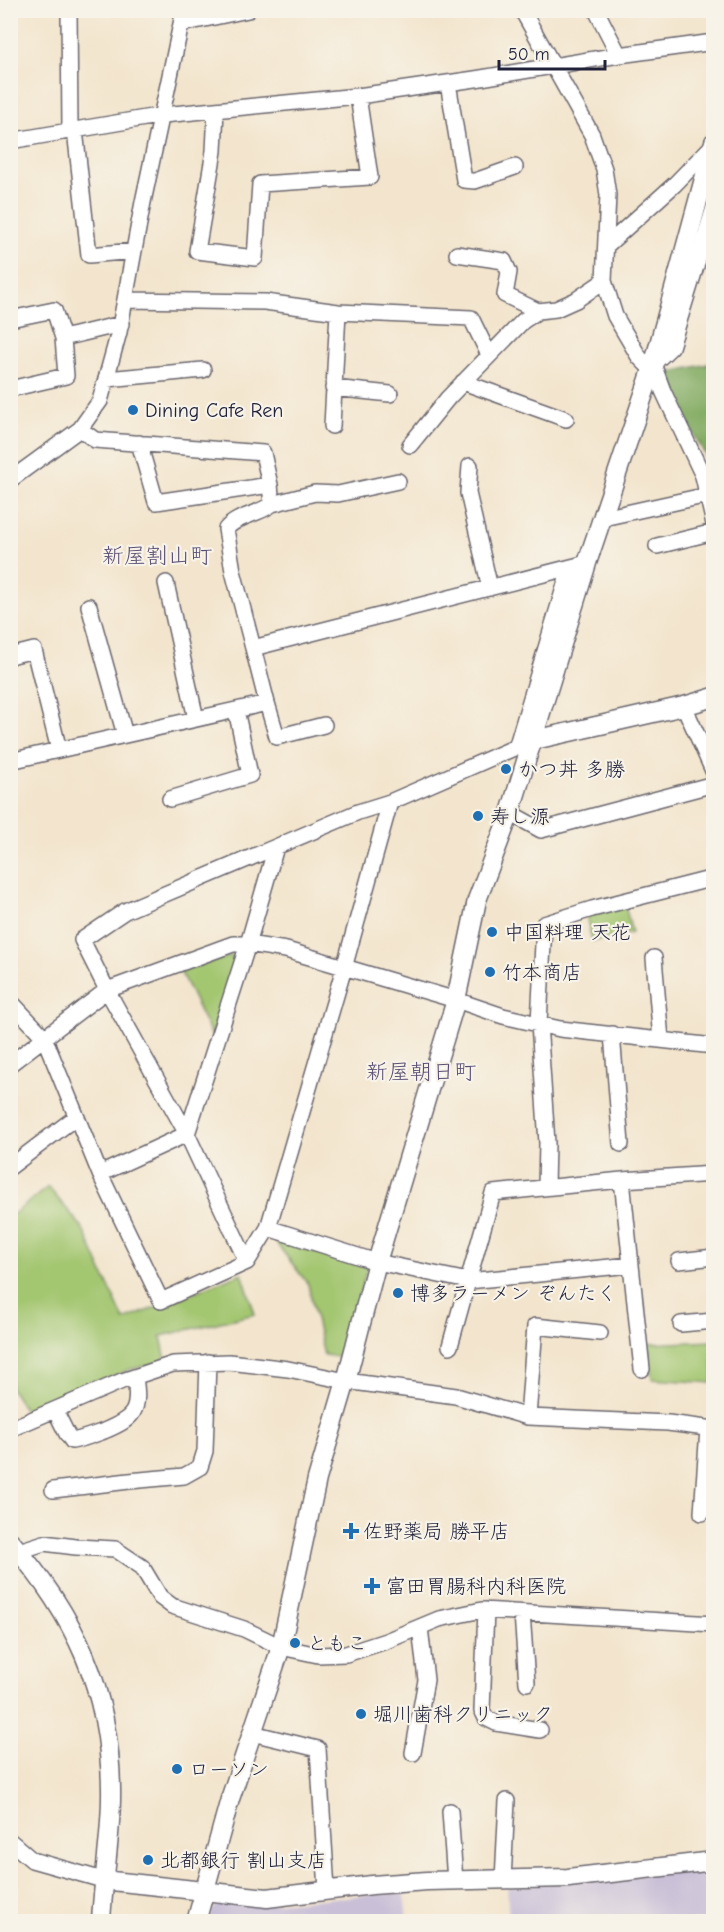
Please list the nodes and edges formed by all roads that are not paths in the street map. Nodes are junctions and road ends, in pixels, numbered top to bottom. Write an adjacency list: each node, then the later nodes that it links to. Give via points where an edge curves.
1 (69, 10): 13 (street)
2 (248, 10): 5 (street)
3 (522, 10): 8 (street)
4 (596, 10): 7 (street)
5 (182, 17): 12 (street)
6 (714, 42): 7 (street)
7 (619, 55): 8 (street)
8 (552, 65): 9 (street); 18 (street, via 592,135 604,169 608,195)
9 (448, 83): 10 (street); 16 (street, via 464,180 475,181)
10 (358, 96): 11 (street); 11 (street, via 370,177 260,184 255,258 197,251 214,151)
11 (216, 110): 12 (street)
12 (163, 115): 13 (street); 19 (street)
13 (72, 130): 14 (street); 19 (street, via 89,255)
14 (10, 141)
15 (713, 144): 18 (street); 29 (street)
16 (514, 167)
17 (714, 208): 29 (street, via 671,347)
18 (606, 246): 21 (street)
19 (134, 251): 22 (street)
20 (457, 254): 23 (street, via 504,261 509,272 505,295)
21 (604, 281): 23 (street, via 576,300 556,309); 29 (street, via 615,316 639,357)
22 (126, 300): 24 (street, via 265,302); 26 (street)
23 (538, 311): 28 (street)
24 (338, 312): 28 (street, via 471,318); 33 (street)
25 (10, 319): 27 (street, via 54,310)
26 (121, 324): 27 (street); 31 (street)
27 (63, 338): 34 (street, via 66,376)
28 (489, 355): 32 (street)
29 (652, 367): 45 (street); 47 (street)
30 (203, 370): 31 (street)
31 (107, 379): 38 (street, via 100,401)
32 (463, 382): 36 (street); 40 (street)
33 (333, 388): 35 (street); 37 (street)
34 (10, 389)
35 (390, 394)
36 (566, 419)
37 (332, 426)
38 (80, 429): 39 (street, via 95,440); 42 (street)
39 (139, 443): 44 (street, via 263,453); 44 (street, via 156,502)
40 (410, 445)
41 (470, 466): 53 (street, via 468,493)
42 (10, 480)
43 (398, 481): 46 (street, via 338,494 315,493)
44 (270, 485): 46 (street)
45 (711, 488): 47 (street); 48 (street)
46 (272, 504): 55 (street, via 232,522 226,529)
47 (603, 518): 51 (street)
48 (714, 524)
49 (714, 532): 50 (street)
50 (657, 546)
51 (579, 566): 53 (street); 64 (street)
52 (166, 583): 61 (street)
53 (490, 588): 55 (street)
54 (89, 606): 63 (street)
55 (253, 648): 58 (street)
56 (10, 656): 65 (street, via 34,650)
57 (712, 702): 59 (street)
58 (267, 703): 60 (street); 62 (street, via 277,737)
59 (684, 706): 64 (street); 67 (street)
60 (236, 710): 61 (street); 69 (street, via 250,775)
61 (196, 719): 63 (street)
62 (324, 725)
63 (125, 735): 65 (street)
64 (524, 745): 70 (street); 71 (street)
65 (59, 750): 66 (street)
66 (10, 761)
67 (714, 773)
68 (714, 784): 71 (street, via 541,830)
69 (170, 799)
70 (390, 802): 72 (street); 76 (street)
71 (510, 813): 78 (street, via 477,900)
72 (276, 847): 74 (street); 77 (street, via 124,911 82,940)
73 (714, 878): 80 (street, via 544,924)
74 (248, 944): 76 (street, via 285,950); 77 (street, via 233,944); 87 (street)
75 (654, 958): 83 (street)
76 (344, 968): 78 (street); 94 (street)
77 (107, 990): 82 (street); 87 (street)
78 (456, 1000): 80 (street, via 502,1016); 98 (street)
79 (10, 1001): 82 (street)
80 (539, 1023): 81 (street); 93 (street)
81 (612, 1034): 83 (street); 88 (street)
82 (44, 1037): 85 (street); 86 (street)
83 (661, 1040): 84 (street)
84 (714, 1046)
85 (10, 1064)
86 (76, 1117): 89 (street); 90 (street)
87 (187, 1134): 90 (street); 97 (street)
88 (621, 1144)
89 (10, 1167)
90 (100, 1174): 97 (street, via 162,1301)
91 (714, 1174): 92 (street)
92 (622, 1180): 93 (street); 99 (street)
93 (546, 1187): 100 (street, via 493,1193)
94 (268, 1228): 97 (street); 98 (street)
95 (714, 1257): 96 (street)
96 (680, 1261)
97 (247, 1262)
98 (377, 1262): 100 (street); 108 (street)
99 (631, 1265): 100 (street); 106 (street)
100 (468, 1281): 104 (street)
101 (714, 1321): 102 (street)
102 (681, 1324)
103 (600, 1333): 110 (street, via 535,1326)
104 (450, 1346)
105 (208, 1362): 107 (street, via 173,1364); 108 (street, via 288,1369); 113 (street, via 201,1467 184,1476)
106 (642, 1369)
107 (135, 1377): 109 (street); 109 (street, via 134,1412 125,1422 82,1440 72,1441)
108 (346, 1381): 110 (street, via 456,1396); 120 (street, via 317,1479)
109 (55, 1410): 111 (street)
110 (528, 1417): 112 (street, via 668,1423)
111 (10, 1429)
112 (711, 1429): 114 (street)
113 (53, 1490)
114 (702, 1513)
115 (15, 1546): 120 (street, via 44,1543 115,1549 142,1567 160,1597 172,1606 244,1629); 129 (street, via 73,1628 94,1677 106,1723 111,1791)
116 (486, 1610): 117 (street); 119 (street, via 439,1619); 122 (street, via 482,1710 486,1718 496,1723)
117 (522, 1613): 118 (street); 121 (street)
118 (714, 1624)
119 (420, 1627): 120 (street, via 346,1654 318,1655); 124 (street, via 426,1680)
120 (281, 1647): 123 (street)
121 (527, 1683)
122 (540, 1730)
123 (252, 1733): 132 (street, via 318,1749); 133 (street)
124 (413, 1753)
125 (507, 1801): 130 (street)
126 (450, 1811): 131 (street)
127 (10, 1841): 129 (street, via 32,1860)
128 (712, 1862): 130 (street, via 568,1878); 136 (lane)
129 (103, 1880): 133 (street); 134 (street)
130 (503, 1880): 131 (street)
131 (455, 1881): 132 (street)
132 (327, 1890): 133 (street, via 267,1898)
133 (204, 1892): 135 (street)
134 (101, 1922)
135 (196, 1922)
136 (713, 1922)

